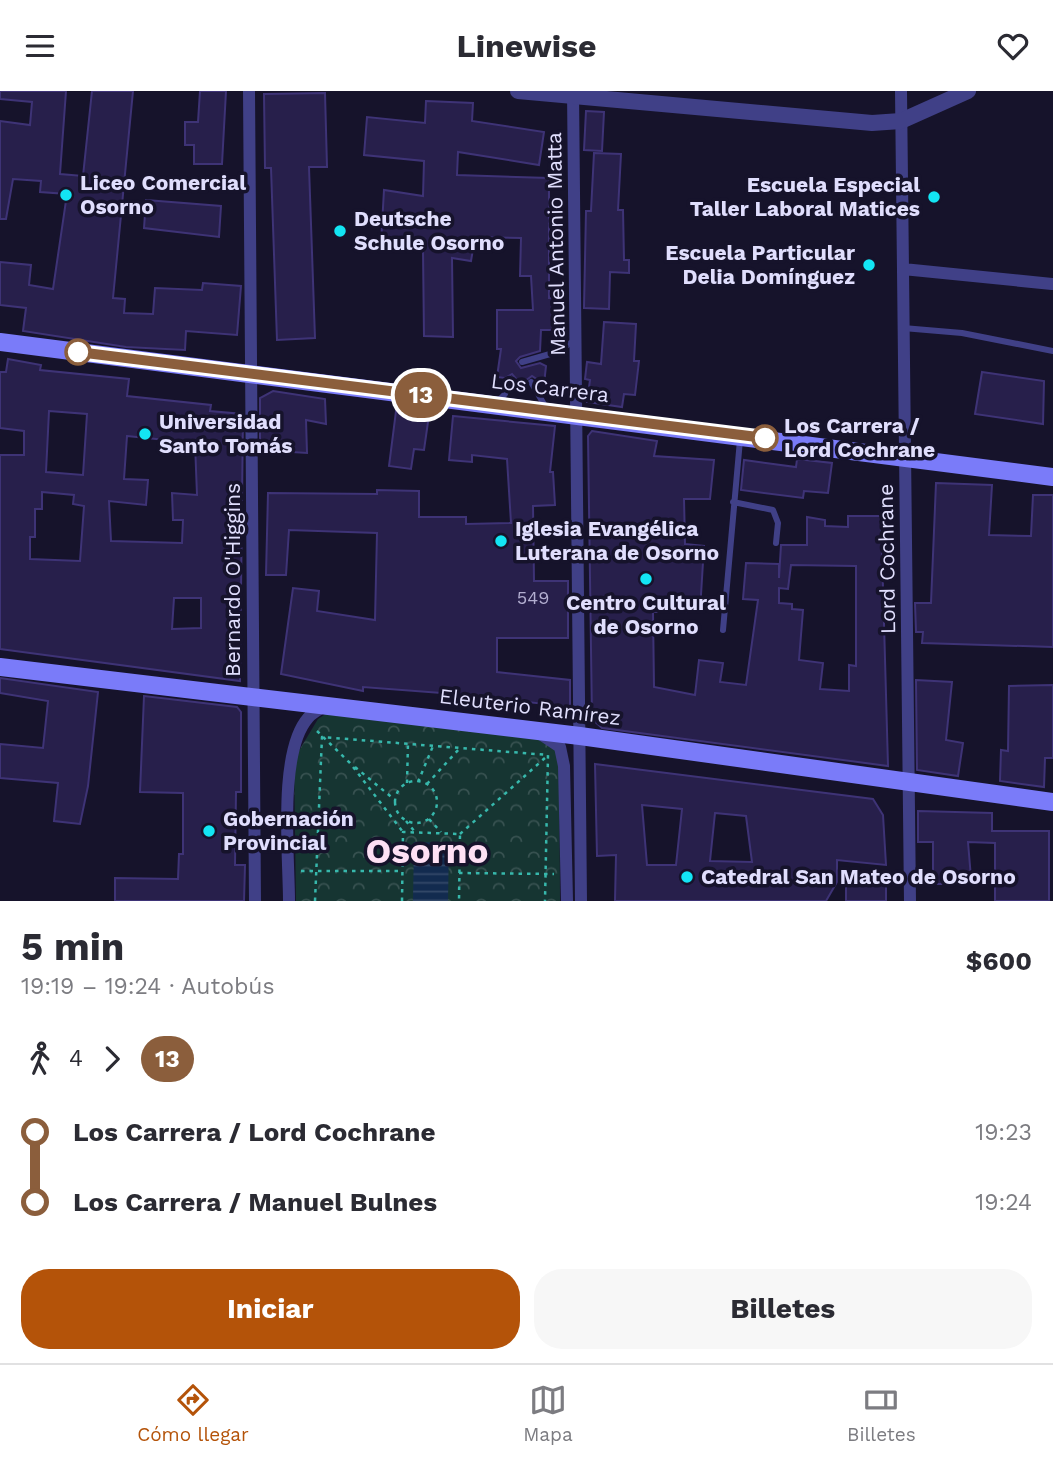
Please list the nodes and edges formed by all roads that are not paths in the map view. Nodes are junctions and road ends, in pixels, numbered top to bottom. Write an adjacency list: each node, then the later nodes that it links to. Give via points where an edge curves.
1 (248, 91): 14 (street, Bernardo O'Higgins)
2 (518, 91): 5 (street)
3 (901, 91): 6 (street, Lord Cochrane)
4 (968, 91): 6 (street)
5 (573, 94): 6 (street, via 872,123); 10 (street, Manuel Antonio Matta)
6 (901, 121): 7 (street, Lord Cochrane)
7 (902, 269): 8 (street); 9 (street, Lord Cochrane)
8 (1052, 284)
9 (903, 328): 12 (lane, via 962,333); 21 (street, Lord Cochrane)
10 (576, 339): 13 (lane, via 556,352); 19 (street, Manuel Antonio Matta)
11 (0, 342): 14 (main road, Los Carrera)
12 (1053, 351)
13 (522, 362)
14 (251, 374): 17 (main road, Los Carrera); 27 (street, Bernardo O'Higgins)
15 (511, 379): 17 (lane)
16 (531, 382): 18 (lane)
17 (495, 404): 18 (main road, Los Carrera)
18 (548, 410): 19 (main road, Los Carrera)
19 (577, 414): 20 (main road, Los Carrera); 30 (street, Manuel Antonio Matta)
20 (740, 435): 21 (main road, Los Carrera); 23 (lane)
21 (905, 456): 22 (main road, Los Carrera); 31 (street, Lord Cochrane)
22 (1053, 477)
23 (733, 502): 24 (lane, via 773,510 778,523); 25 (lane)
24 (776, 543)
25 (723, 630)
26 (0, 667): 27 (main road, Eleuterio Ramírez)
27 (254, 696): 28 (main road, Eleuterio Ramírez); 33 (street, Bernardo O'Higgins)
28 (326, 705): 29 (main road, Eleuterio Ramírez); 34 (street, via 308,718 290,760)
29 (536, 731): 30 (main road, Eleuterio Ramírez); 35 (street, via 560,747 564,766)
30 (580, 736): 31 (main road, Eleuterio Ramírez); 36 (street, Manuel Antonio Matta)
31 (909, 782): 32 (main road, Eleuterio Ramírez); 37 (street, Lord Cochrane)
32 (1053, 802)
33 (256, 901)
34 (289, 901)
35 (567, 901)
36 (581, 901)
37 (910, 901)

